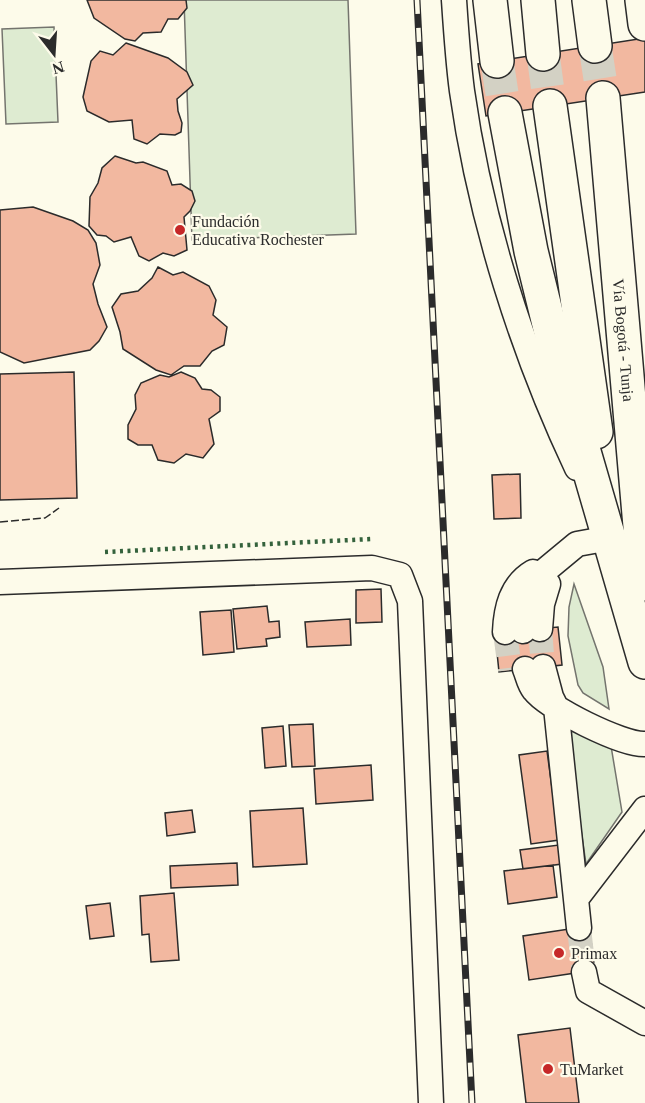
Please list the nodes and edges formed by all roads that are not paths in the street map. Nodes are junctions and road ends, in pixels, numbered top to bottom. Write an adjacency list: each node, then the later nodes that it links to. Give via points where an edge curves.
1 (454, 0): 14 (street, via 458,58 471,139 486,212)
2 (463, 0): 14 (street)
3 (490, 0): 10 (highway)
4 (538, 0): 9 (highway)
5 (589, 0): 8 (highway)
6 (642, 0): 7 (highway)
7 (645, 24)
8 (595, 46)
9 (543, 54)
10 (497, 61)
11 (603, 98): 18 (highway, Vía Bogotá - Tunja)
12 (550, 106): 15 (highway)
13 (505, 113): 15 (highway, via 531,251 560,369)
14 (520, 326): 15 (street, via 555,422)
15 (610, 538): 16 (street, via 577,544); 19 (highway)
16 (567, 554): 16 (street, via 550,579 523,631 506,613 515,590 529,575)
17 (0, 582): 27 (street, via 372,568 400,575 410,601)
18 (645, 584)
19 (645, 662)
20 (548, 701): 20 (street, via 551,697 526,669 517,685); 21 (street, via 601,732); 23 (street)
21 (645, 744)
22 (645, 808): 23 (street)
23 (576, 899): 24 (street)
24 (579, 928)
25 (584, 972): 26 (street, via 588,991)
26 (645, 1023)
27 (431, 1103)

